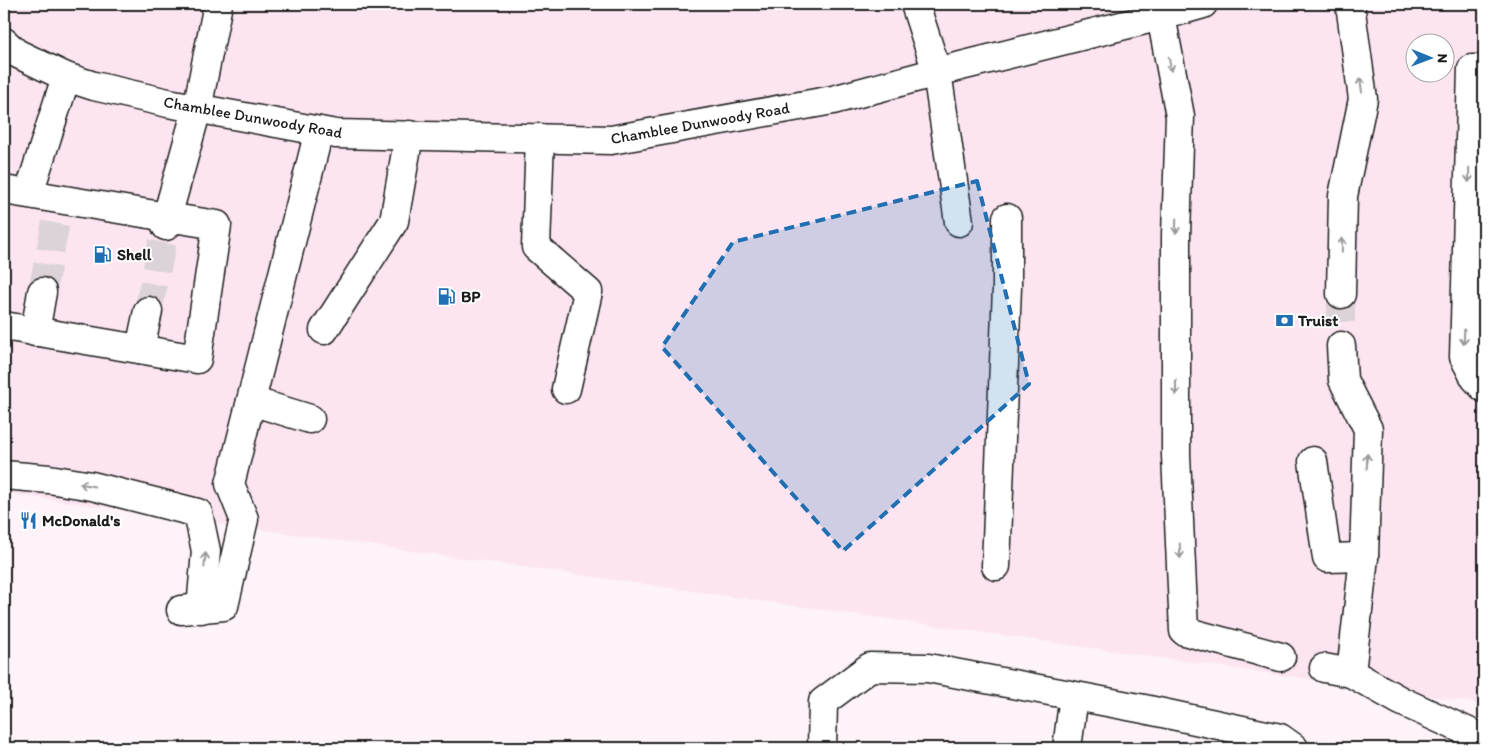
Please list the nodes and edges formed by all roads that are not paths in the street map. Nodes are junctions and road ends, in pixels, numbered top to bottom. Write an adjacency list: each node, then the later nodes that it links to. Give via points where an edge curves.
1 (218, 4): 10 (street)
2 (915, 4): 8 (street)
3 (1203, 4): 5 (street, Chamblee Dunwoody Road)
4 (1350, 4): 19 (street, one-way to 4, via 1343,196 1363,100)
5 (1161, 16): 8 (street, Chamblee Dunwoody Road); 34 (street, one-way to 34, via 1180,116 1176,235 1176,455 1184,631)
6 (8, 50): 9 (street, Chamblee Dunwoody Road)
7 (1484, 69): 26 (street, one-way to 26, via 1472,69 1464,357 1474,378)
8 (937, 72): 13 (street, Chamblee Dunwoody Road, via 833,100 611,140); 17 (street)
9 (66, 77): 10 (street, Chamblee Dunwoody Road); 14 (street)
10 (197, 109): 11 (street, Chamblee Dunwoody Road); 16 (street)
11 (319, 130): 12 (street, Chamblee Dunwoody Road, via 336,134); 28 (street)
12 (408, 135): 13 (street, Chamblee Dunwoody Road); 22 (street, via 394,221)
13 (540, 138): 27 (street, via 536,247 588,292)
14 (16, 192): 16 (street, via 60,203)
15 (1007, 218): 33 (street)
16 (167, 221): 25 (street, via 217,224 197,359)
17 (959, 222)
18 (42, 292): 23 (street)
19 (1341, 294)
20 (148, 310): 25 (street)
21 (4, 326): 23 (street)
22 (324, 330)
23 (35, 332): 25 (street)
24 (1341, 346): 32 (street, one-way to 24, via 1368,429 1343,380)
25 (140, 349)
26 (1484, 388)
27 (566, 389)
28 (251, 400): 29 (street); 31 (street, one-way to 31, via 230,484 244,519 224,606 191,610 206,551 198,513 92,486)
29 (310, 419)
30 (1313, 461): 32 (street, via 1327,558)
31 (4, 475)
32 (1364, 557): 36 (street)
33 (996, 566)
34 (1281, 657)
35 (1324, 668): 36 (street)
36 (1351, 673): 38 (street)
37 (1074, 696): 39 (street, via 928,668 870,668 823,702); 40 (street); 41 (street, via 1280,738)
38 (1475, 735)
39 (822, 748)
40 (1066, 748)
41 (1294, 748)

